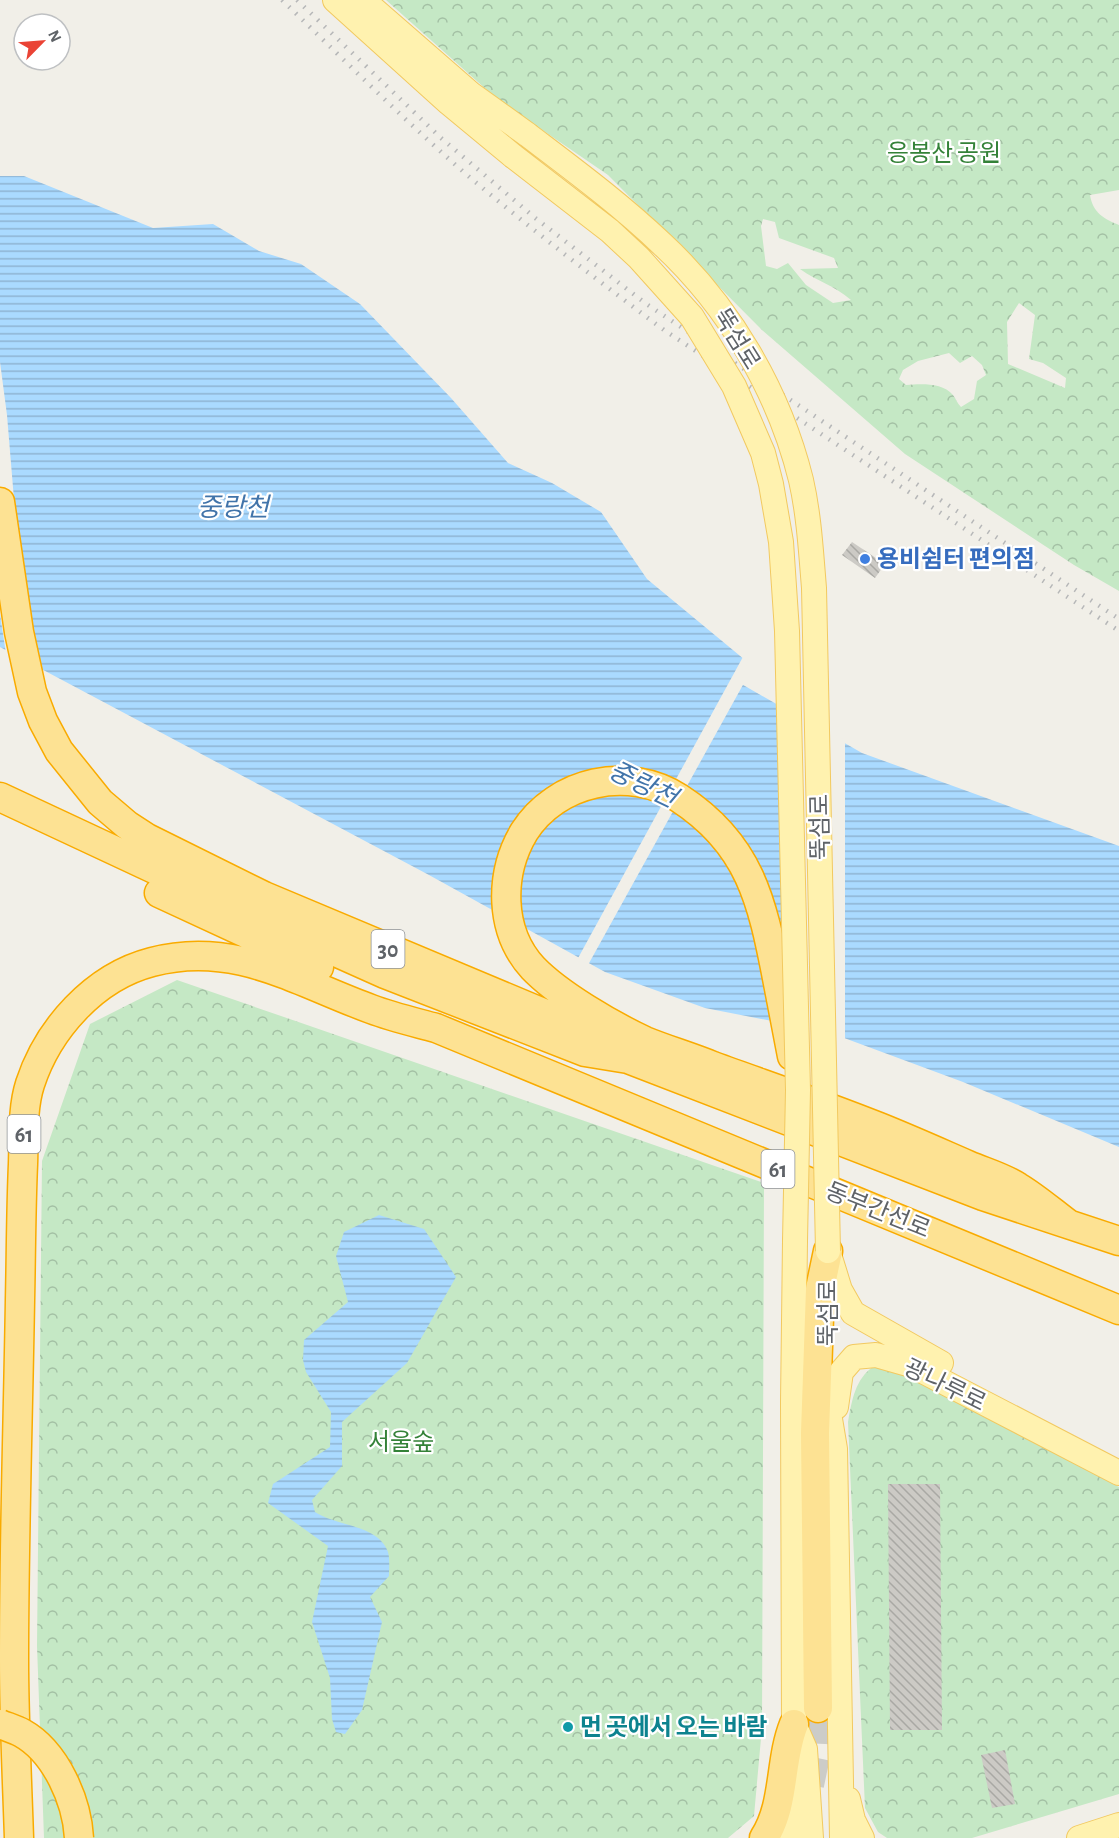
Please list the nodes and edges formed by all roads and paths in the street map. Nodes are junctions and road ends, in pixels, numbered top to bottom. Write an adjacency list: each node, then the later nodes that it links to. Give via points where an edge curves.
1 (335, 0): 8 (main road, 뚝섬로, bridge, via 449,104 639,258 692,317 734,386 763,453 778,515 787,631)
2 (363, 0): 10 (main road, 뚝섬로, bridge, via 471,94 584,177 663,244 711,297 737,333 765,384 791,447 801,482 814,588)
3 (0, 502): 7 (highway, 30, via 32,692 59,751 100,802 147,838 264,896)
4 (0, 796): 7 (highway, 61, via 396,978 585,1052)
5 (0, 817): 6 (highway, via 276,948 377,991)
6 (436, 1028): 11 (highway, 동부간선로 / 61); 15 (highway, 61, via 371,1009 266,966 207,955 149,962 120,975 71,1013 52,1036 29,1088 25,1124)
7 (636, 1050): 8 (highway, bridge, via 534,968 522,954 506,907 510,863 539,813 588,785 615,780 645,783 676,796 703,816 740,858 757,891 768,927); 9 (highway, 동부간선로 / 61, via 983,1196)
8 (798, 1090): 18 (main road, 뚝섬로, bridge)
9 (1119, 1241)
10 (828, 1251): 12 (main road, 뚝섬로, via 828,1407); 13 (main road, 광나루로, via 840,1290 853,1313); 16 (highway, via 820,1289 815,1433)
11 (1119, 1310)
12 (835, 1449): 13 (main road, 광나루로, via 842,1372 854,1357 876,1355 911,1365 1046,1437); 19 (main road, 뚝섬로)
13 (1117, 1459)
14 (0, 1581): 15 (highway)
15 (14, 1661): 22 (highway, 61)
16 (818, 1708)
17 (0, 1724): 23 (highway, bridge, via 23,1733 50,1757 71,1796)
18 (791, 1732): 20 (main road, 뚝섬로, via 805,1749); 24 (highway, via 778,1803); 25 (main road)
19 (840, 1788): 28 (main road, 뚝섬로); 29 (main road, via 849,1801)
20 (809, 1810): 26 (main road, 뚝섬로); 27 (main road, via 825,1822)
21 (1119, 1825): 30 (main road)
22 (19, 1838)
23 (79, 1838)
24 (764, 1838)
25 (790, 1838)
26 (811, 1838)
27 (826, 1838)
28 (842, 1838)
29 (862, 1838)
30 (1079, 1838)

